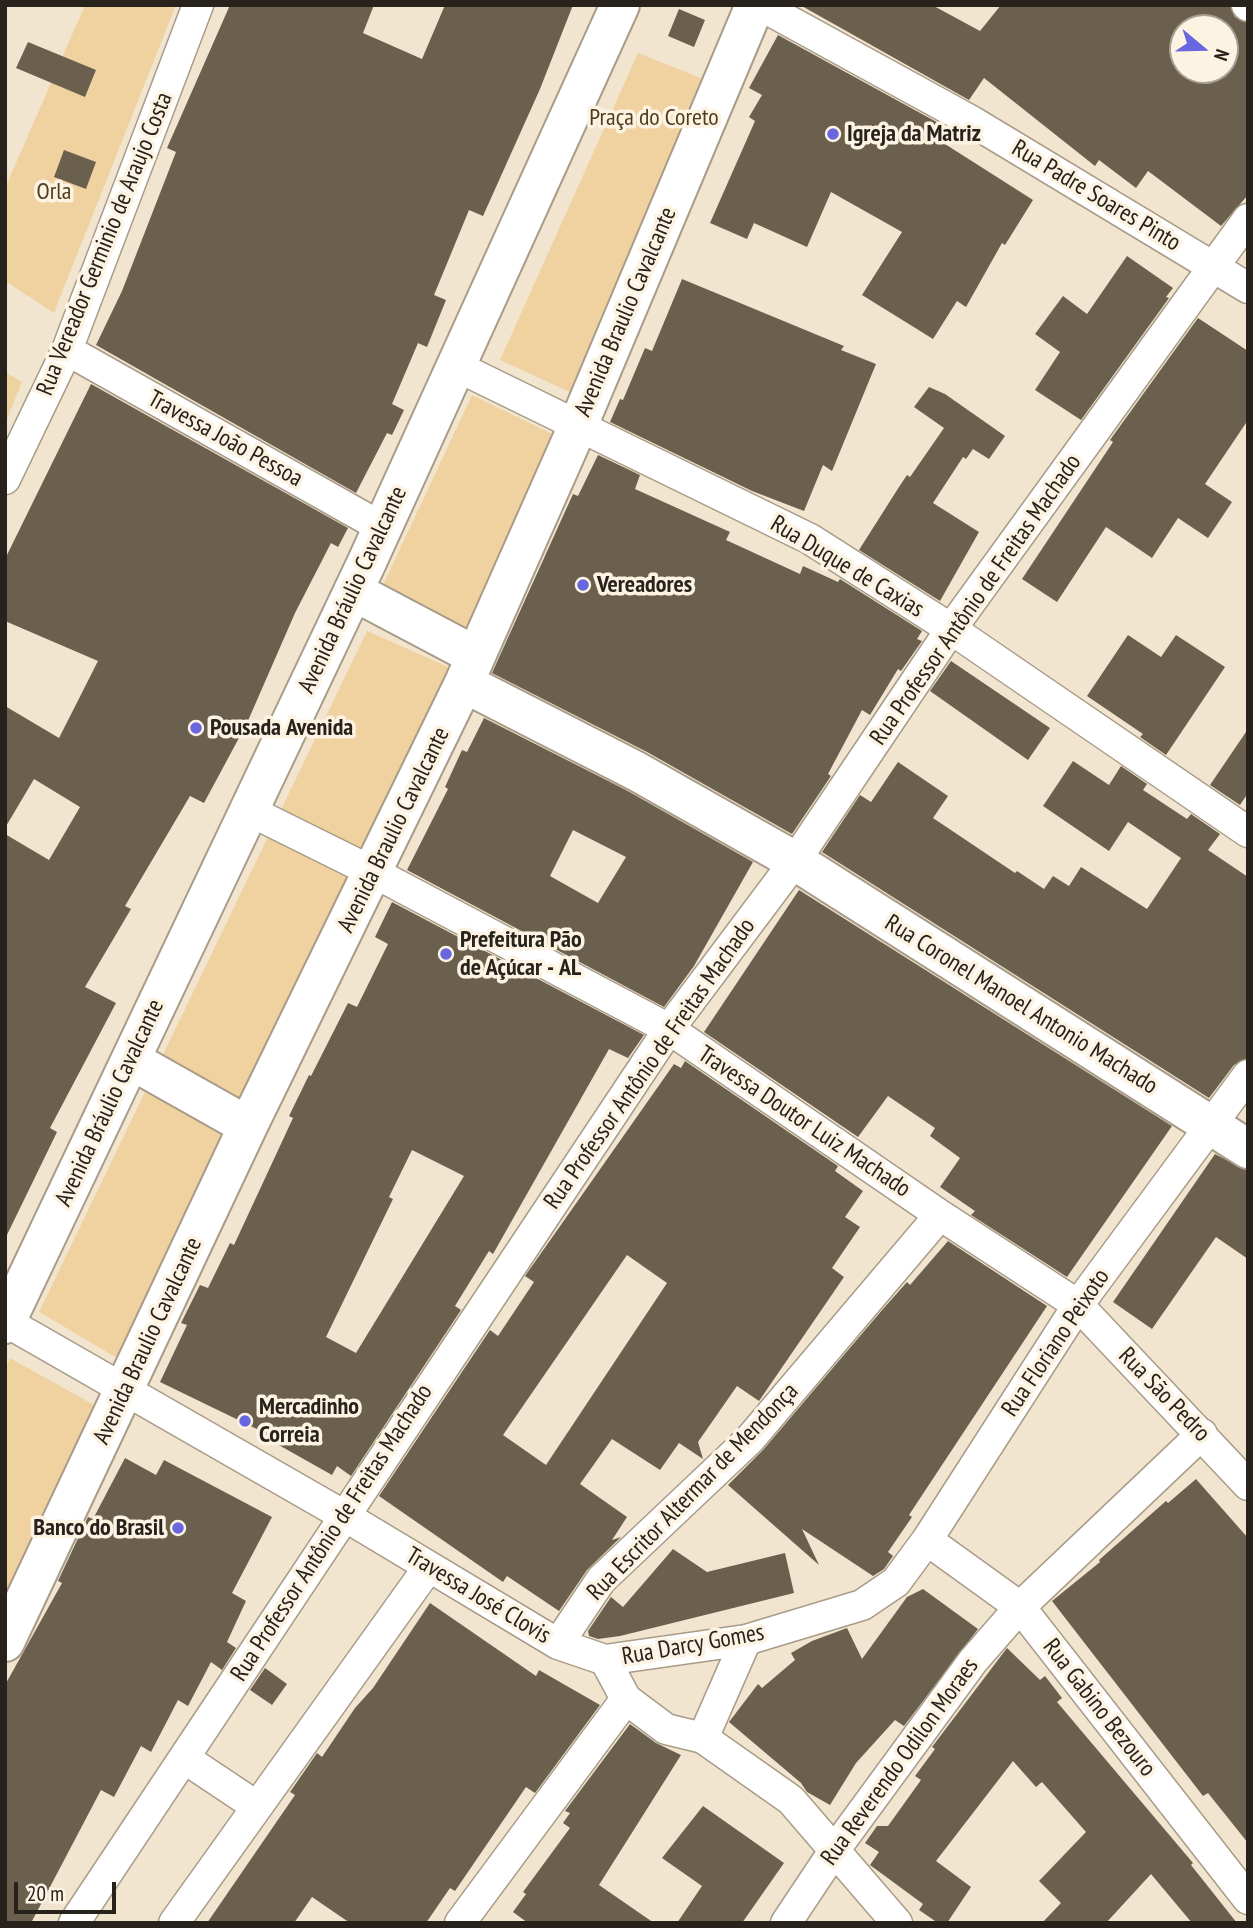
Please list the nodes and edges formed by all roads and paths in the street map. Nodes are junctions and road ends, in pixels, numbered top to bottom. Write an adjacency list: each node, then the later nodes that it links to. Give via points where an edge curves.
1 (198, 5): 7 (street, Rua Vereador Germinio de Araujo Costa)
2 (620, 5): 8 (street, Avenida Bráulio Cavalcante)
3 (757, 5): 5 (street, Rua Padre Soares Pinto, via 973,122); 9 (street, Avenida Braulio Cavalcante)
4 (1248, 219): 5 (street, Rua Professor Antônio de Freitas Machado)
5 (1214, 267): 6 (street, Rua Padre Soares Pinto); 13 (street, Rua Professor Antônio de Freitas Machado)
6 (1248, 288)
7 (67, 350): 10 (street, Rua Vereador Germinio de Araujo Costa); 11 (street, Travessa João Pessoa)
8 (458, 366): 9 (street, Rua Duque de Caxias); 11 (street, Avenida Bráulio Cavalcante)
9 (578, 428): 13 (street, Rua Duque de Caxias, via 810,539); 14 (street, Avenida Braulio Cavalcante)
10 (5, 479)
11 (383, 528): 12 (street, Avenida Bráulio Cavalcante)
12 (353, 591): 14 (street, Rua Coronel Manoel Antonio Machado); 15 (street, Avenida Bráulio Cavalcante)
13 (951, 629): 16 (street, Rua Duque de Caxias); 17 (street, Rua Professor Antônio de Freitas Machado)
14 (470, 669): 17 (street, Rua Coronel Manoel Antonio Machado); 18 (street, Avenida Braulio Cavalcante)
15 (248, 810): 18 (street, Travessa Doutor Luiz Machado); 20 (street, Avenida Bráulio Cavalcante)
16 (1248, 832)
17 (795, 861): 19 (street, Rua Professor Antônio de Freitas Machado); 23 (street, Rua Coronel Manoel Antonio Machado)
18 (373, 872): 19 (street, Travessa Doutor Luiz Machado); 22 (street, Avenida Braulio Cavalcante)
19 (669, 1029): 25 (street, Travessa Doutor Luiz Machado); 31 (street, Rua Professor Antônio de Freitas Machado)
20 (131, 1060): 22 (street); 27 (street, Avenida Bráulio Cavalcante)
21 (1248, 1075): 23 (street, Rua Floriano Peixoto)
22 (248, 1126): 28 (street, Avenida Braulio Cavalcante)
23 (1212, 1126): 24 (street, Rua Coronel Manoel Antonio Machado); 26 (street, Rua Floriano Peixoto)
24 (1248, 1149)
25 (940, 1215): 26 (street, Travessa Doutor Luiz Machado); 38 (street, Rua Escritor Altermar de Mendonça, via 750,1439 601,1580)
26 (1078, 1306): 29 (street, Rua São Pedro); 32 (street, Rua Floriano Peixoto)
27 (6, 1322): 28 (street, Travessa José Clovis)
28 (126, 1389): 31 (street, Travessa José Clovis); 37 (street, Avenida Braulio Cavalcante)
29 (1202, 1434): 30 (street, Rua São Pedro); 35 (street, Rua Reverendo Odilon Moraes)
30 (1248, 1485)
31 (343, 1515): 33 (street, Travessa José Clovis); 42 (street, Rua Professor Antônio de Freitas Machado)
32 (927, 1540): 34 (street, Rua Floriano Peixoto, via 896,1583); 35 (street, Rua Gabino Bezouro)
33 (428, 1568): 38 (street, Travessa José Clovis); 43 (street)
34 (862, 1605): 36 (street, Rua Darcy Gomes)
35 (1020, 1607): 44 (street, Rua Reverendo Odilon Moraes, via 973,1661); 45 (street, Rua Gabino Bezouro)
36 (746, 1640): 39 (street, Rua Darcy Gomes); 41 (street)
37 (5, 1642)
38 (558, 1644): 39 (street, Travessa José Clovis)
39 (605, 1660): 40 (street)
40 (625, 1699): 41 (street, via 666,1729); 48 (street)
41 (703, 1738): 44 (street, via 791,1800)
42 (184, 1758): 43 (street); 46 (street, Rua Professor Antônio de Freitas Machado)
43 (256, 1806): 47 (street)
44 (836, 1848): 49 (street, Rua Reverendo Odilon Moraes); 50 (street)
45 (1248, 1899)
46 (74, 1923)
47 (174, 1923)
48 (460, 1923)
49 (786, 1923)
50 (897, 1923)

